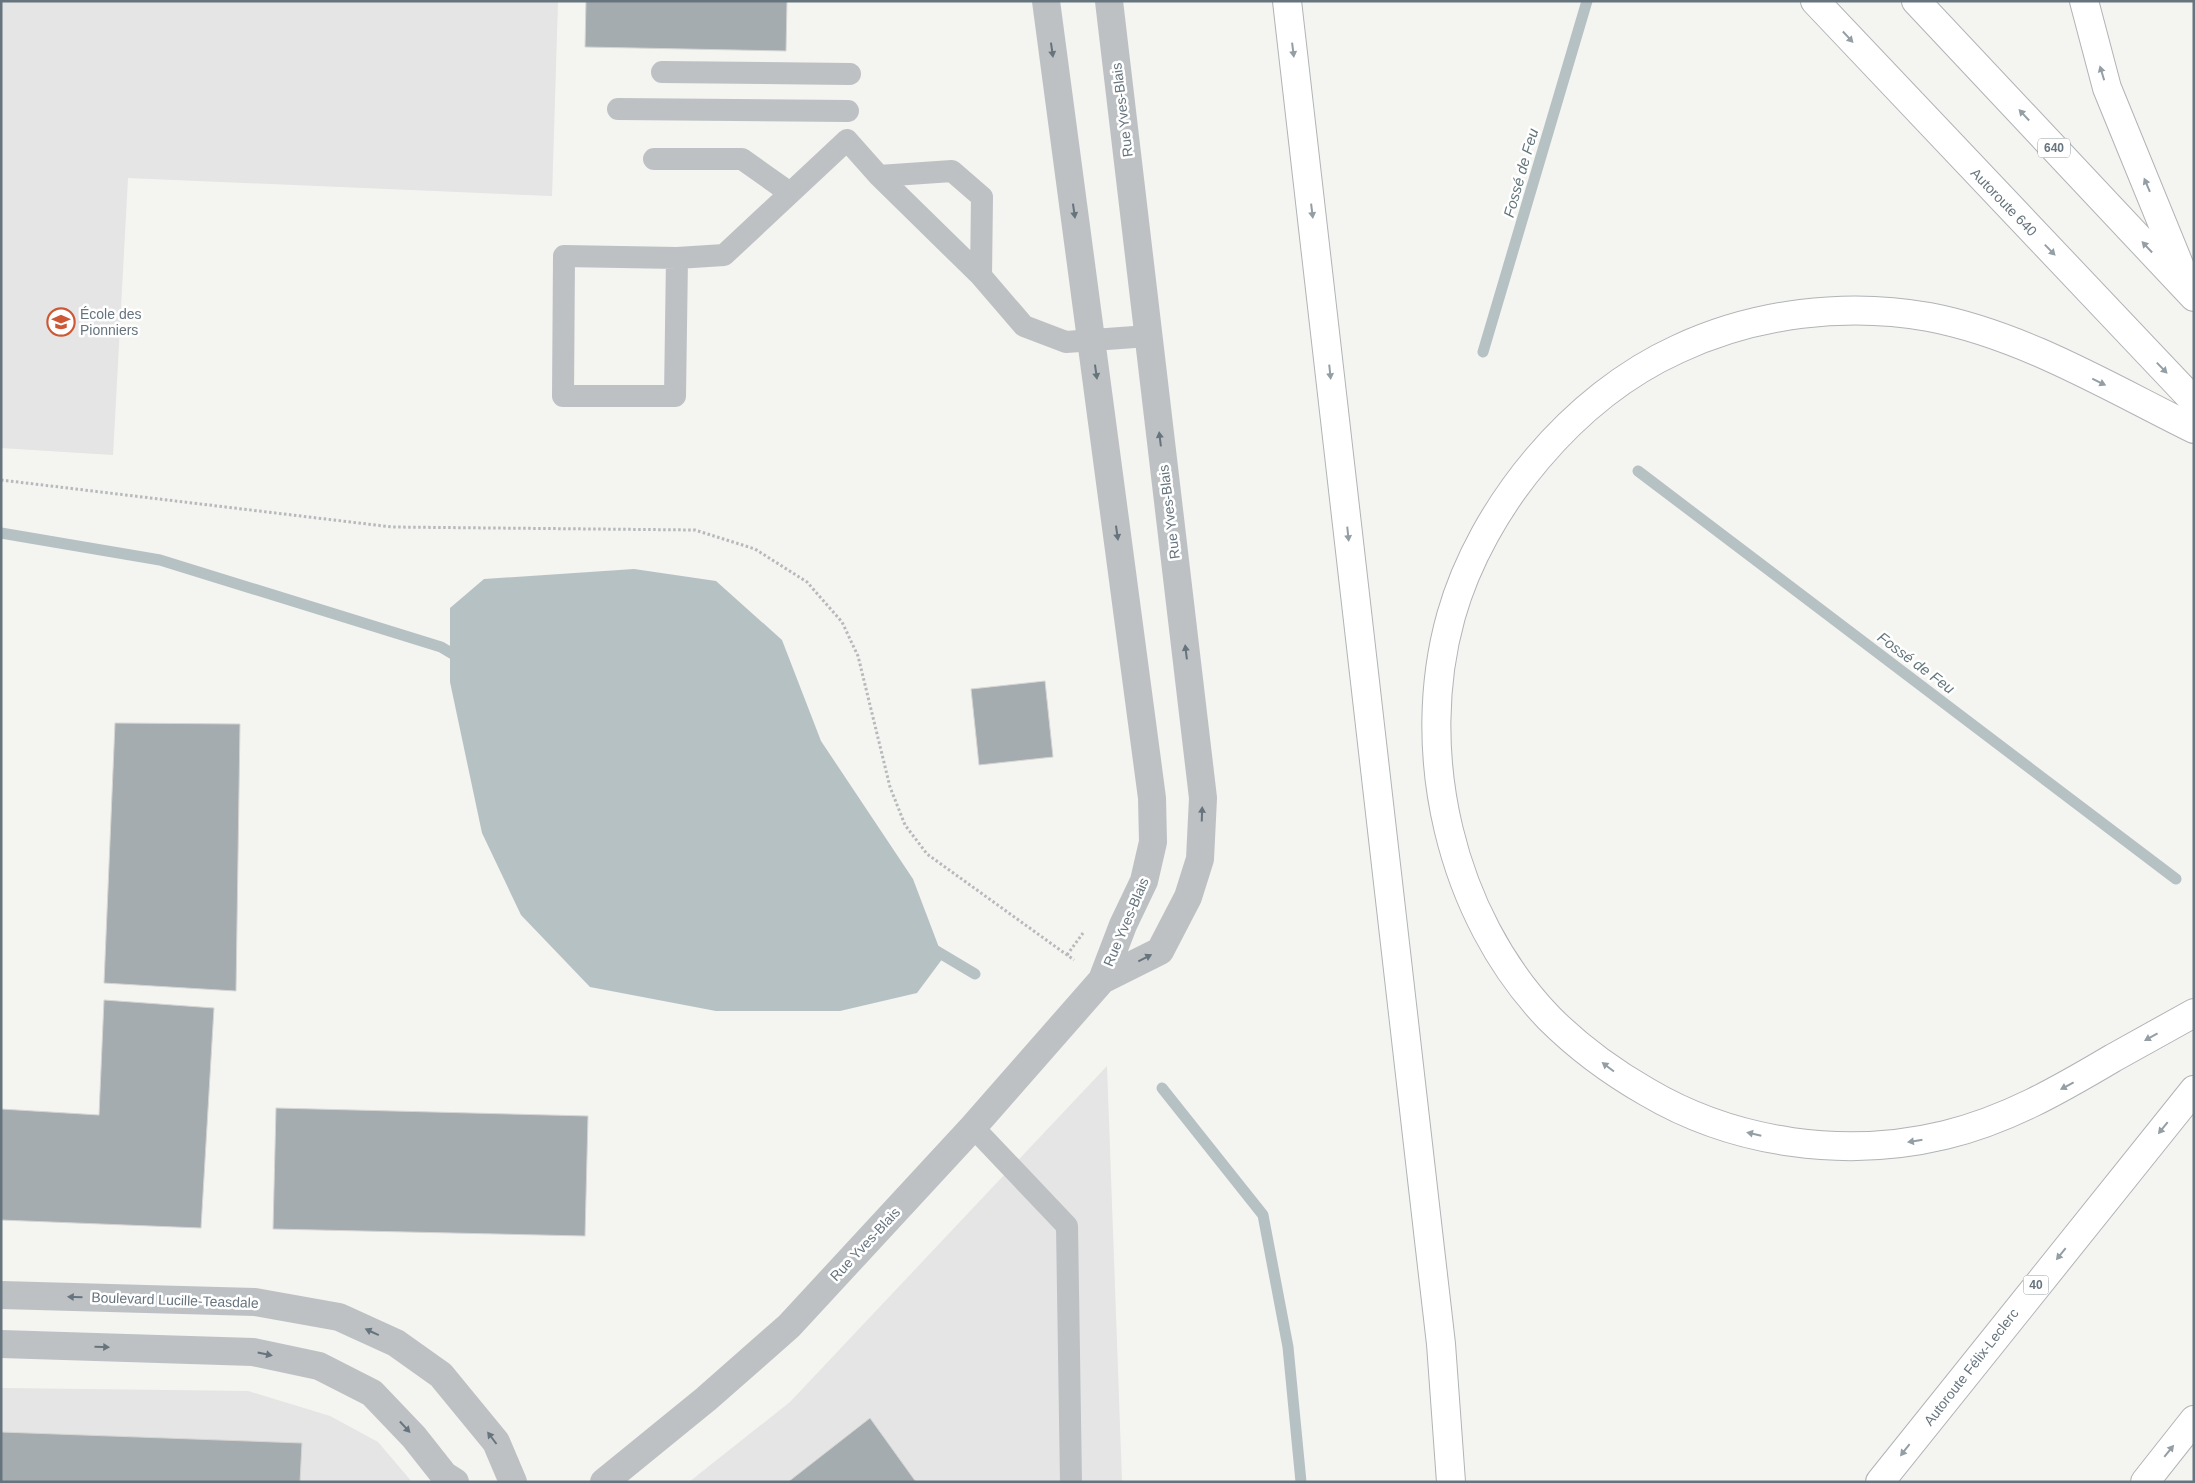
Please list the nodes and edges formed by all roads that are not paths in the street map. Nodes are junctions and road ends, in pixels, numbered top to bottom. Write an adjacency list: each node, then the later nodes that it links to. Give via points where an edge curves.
1 (1046, 1): 18 (street, Rue Yves-Blais, one-way to 18)
2 (1109, 1): 17 (street, Rue Yves-Blais)
3 (1287, 1): 32 (highway, one-way to 32, via 1432,1268)
4 (1814, 1): 19 (highway, Autoroute 640, one-way to 19)
5 (1916, 1): 16 (highway, 640, one-way to 5)
6 (2084, 1): 16 (highway, one-way to 6, via 2107,88)
7 (662, 72): 8 (lane)
8 (850, 74)
9 (618, 109): 10 (lane)
10 (848, 111)
11 (654, 159): 13 (lane, via 742,160)
12 (879, 176): 13 (lane, via 846,140); 15 (lane); 15 (lane, via 952,171 982,197)
13 (790, 193): 14 (lane, via 724,255)
14 (677, 258): 14 (lane, via 564,256 562,396 675,396)
15 (981, 276): 18 (lane, via 1024,326 1066,342)
16 (2193, 296)
17 (1148, 336): 18 (lane); 21 (street, Rue Yves-Blais, one-way to 17, via 1160,951 1188,898 1200,859 1203,798)
18 (1092, 341): 21 (street, Rue Yves-Blais, one-way to 21, via 1153,824 1153,842 1144,881)
19 (2194, 401)
20 (2194, 429): 22 (highway, one-way to 20, via 2032,1104 2002,1118 1944,1136 1887,1144 1828,1146 1770,1137 1713,1123 1666,1103 1618,1074 1571,1038 1534,1000 1504,958 1477,909 1456,854 1440,786 1436,723 1441,667 1452,614 1469,567 1507,499 1540,456 1603,396 1650,363 1701,339 1755,322 1818,313 1876,310 1931,318 1978,330 2033,350)
21 (1102, 980): 24 (street, Rue Yves-Blais)
22 (2194, 1013)
23 (2194, 1090): 33 (highway, Autoroute Félix-Leclerc / 40, one-way to 33)
24 (973, 1127): 30 (street, Rue Yves-Blais, via 789,1326); 31 (lane, via 1067,1226)
25 (1, 1295): 29 (street, Boulevard Lucille-Teasdale, one-way to 25, via 496,1442 441,1375 396,1343 339,1317 255,1302)
26 (1, 1344): 28 (street, one-way to 28, via 252,1352 319,1366 372,1393 414,1437 444,1475)
27 (2194, 1420): 34 (highway, one-way to 27)
28 (455, 1482)
29 (513, 1482)
30 (604, 1482)
31 (1071, 1482)
32 (1451, 1482)
33 (1880, 1482)
34 (2145, 1482)

